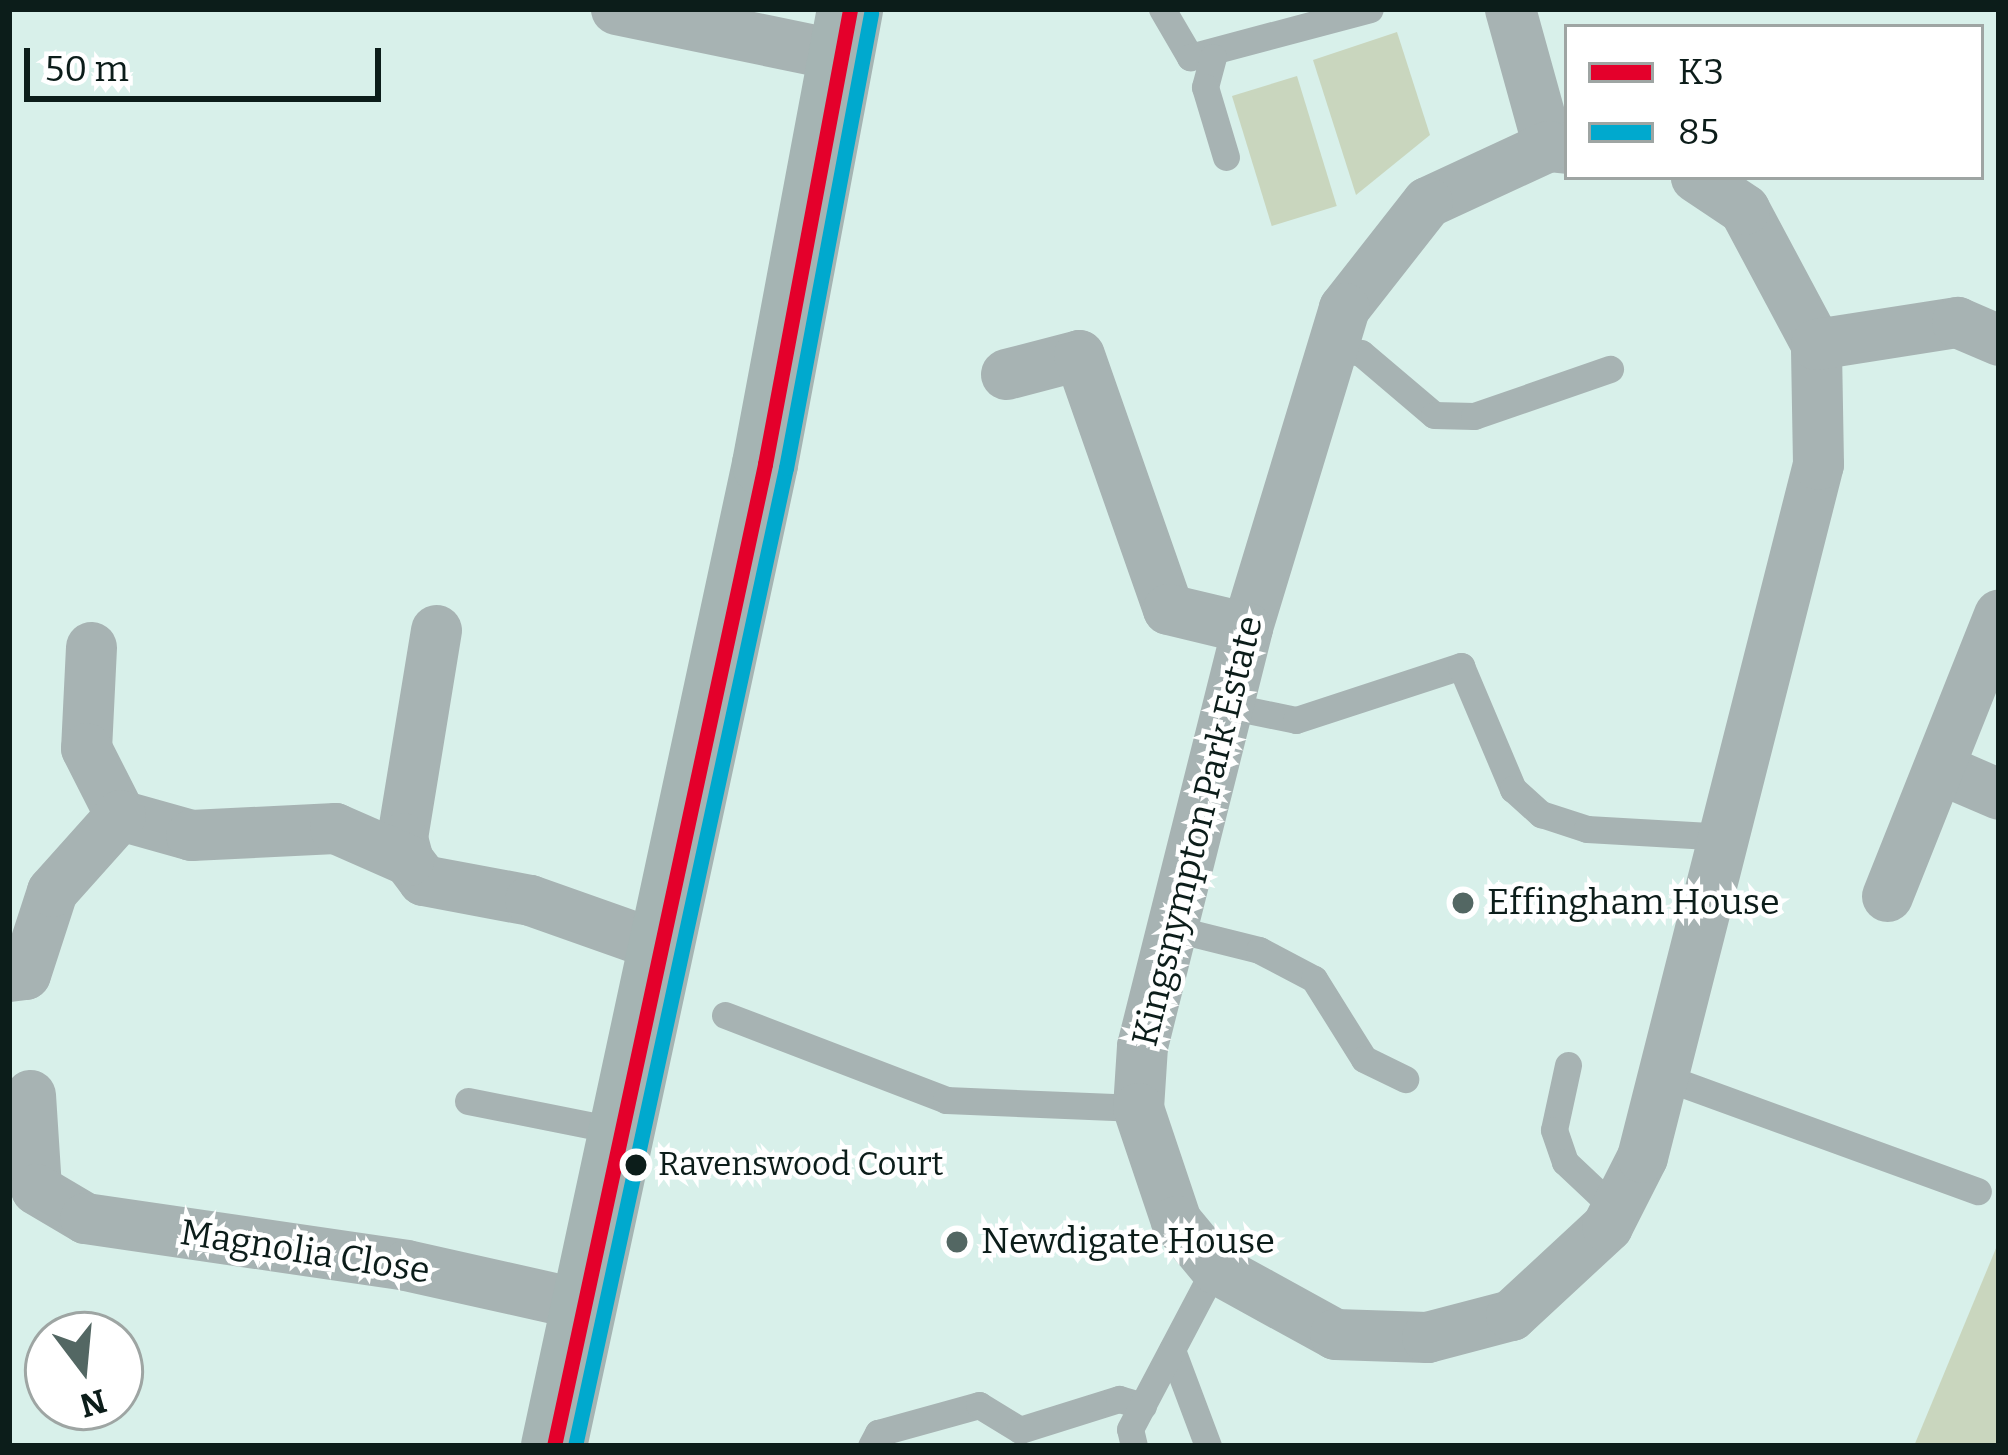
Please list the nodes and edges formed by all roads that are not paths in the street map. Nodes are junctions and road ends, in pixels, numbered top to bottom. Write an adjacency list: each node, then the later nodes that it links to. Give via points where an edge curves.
1 (616, 9): 5 (street)
2 (1162, 9): 6 (lane, via 1172,42 1190,58)
3 (1370, 9): 6 (lane)
4 (1510, 9): 7 (street, Kingsnympton Park Estate)
5 (846, 33): 27 (main road)
6 (1213, 57): 8 (lane, via 1205,87)
7 (1558, 147): 12 (street, Kingsnympton Park Estate, via 1427,202 1388,239)
8 (1226, 157)
9 (1700, 180): 11 (street, via 1744,209)
10 (1999, 340): 11 (street, via 1957,322)
11 (1816, 344): 23 (street, Kingsnympton Park Estate, via 1807,538)
12 (1334, 346): 13 (lane, via 1361,352 1434,416 1474,416); 16 (street, Kingsnympton Park Estate)
13 (1610, 369)
14 (1006, 374): 16 (street, via 1079,355 1168,609)
15 (1999, 614): 20 (street)
16 (1247, 628): 19 (street, Kingsnympton Park Estate)
17 (436, 630): 24 (street, via 402,838)
18 (91, 646): 22 (street, via 86,748)
19 (1228, 706): 23 (lane, via 1296,720 1461,666 1513,789 1541,814 1587,829); 26 (street, Kingsnympton Park Estate)
20 (1941, 769): 21 (street); 25 (street)
21 (1999, 794)
22 (120, 815): 24 (street, via 191,835 334,828); 28 (street, via 52,891 25,974)
23 (1727, 837): 31 (street, Kingsnympton Park Estate)
24 (408, 860): 27 (street, via 423,880 530,900)
25 (1887, 896)
26 (1172, 928): 32 (lane, via 1259,950 1314,980 1364,1059); 35 (street, Kingsnympton Park Estate)
27 (660, 946): 36 (main road)
28 (9, 976)
29 (725, 1015): 35 (lane, via 946,1100)
30 (1568, 1065): 39 (lane, via 1559,1146 1585,1191)
31 (1664, 1077): 38 (lane); 39 (street, Kingsnympton Park Estate)
32 (1405, 1079)
33 (30, 1095): 37 (street, Magnolia Close)
34 (468, 1101): 36 (lane)
35 (1138, 1108): 40 (street, Kingsnympton Park Estate, via 1176,1221)
36 (614, 1130): 41 (main road)
37 (22, 1190): 41 (street, Magnolia Close, via 85,1218 406,1264)
38 (1978, 1191)
39 (1616, 1210): 40 (street, Kingsnympton Park Estate, via 1511,1315 1427,1337 1335,1334)
40 (1215, 1268): 42 (lane)
41 (581, 1304): 44 (main road)
42 (1172, 1350): 43 (lane); 47 (lane)
43 (1143, 1406): 45 (lane, via 1119,1399 1020,1430 979,1405 878,1433); 46 (lane)
44 (554, 1446)
45 (872, 1446)
46 (1134, 1446)
47 (1208, 1446)

